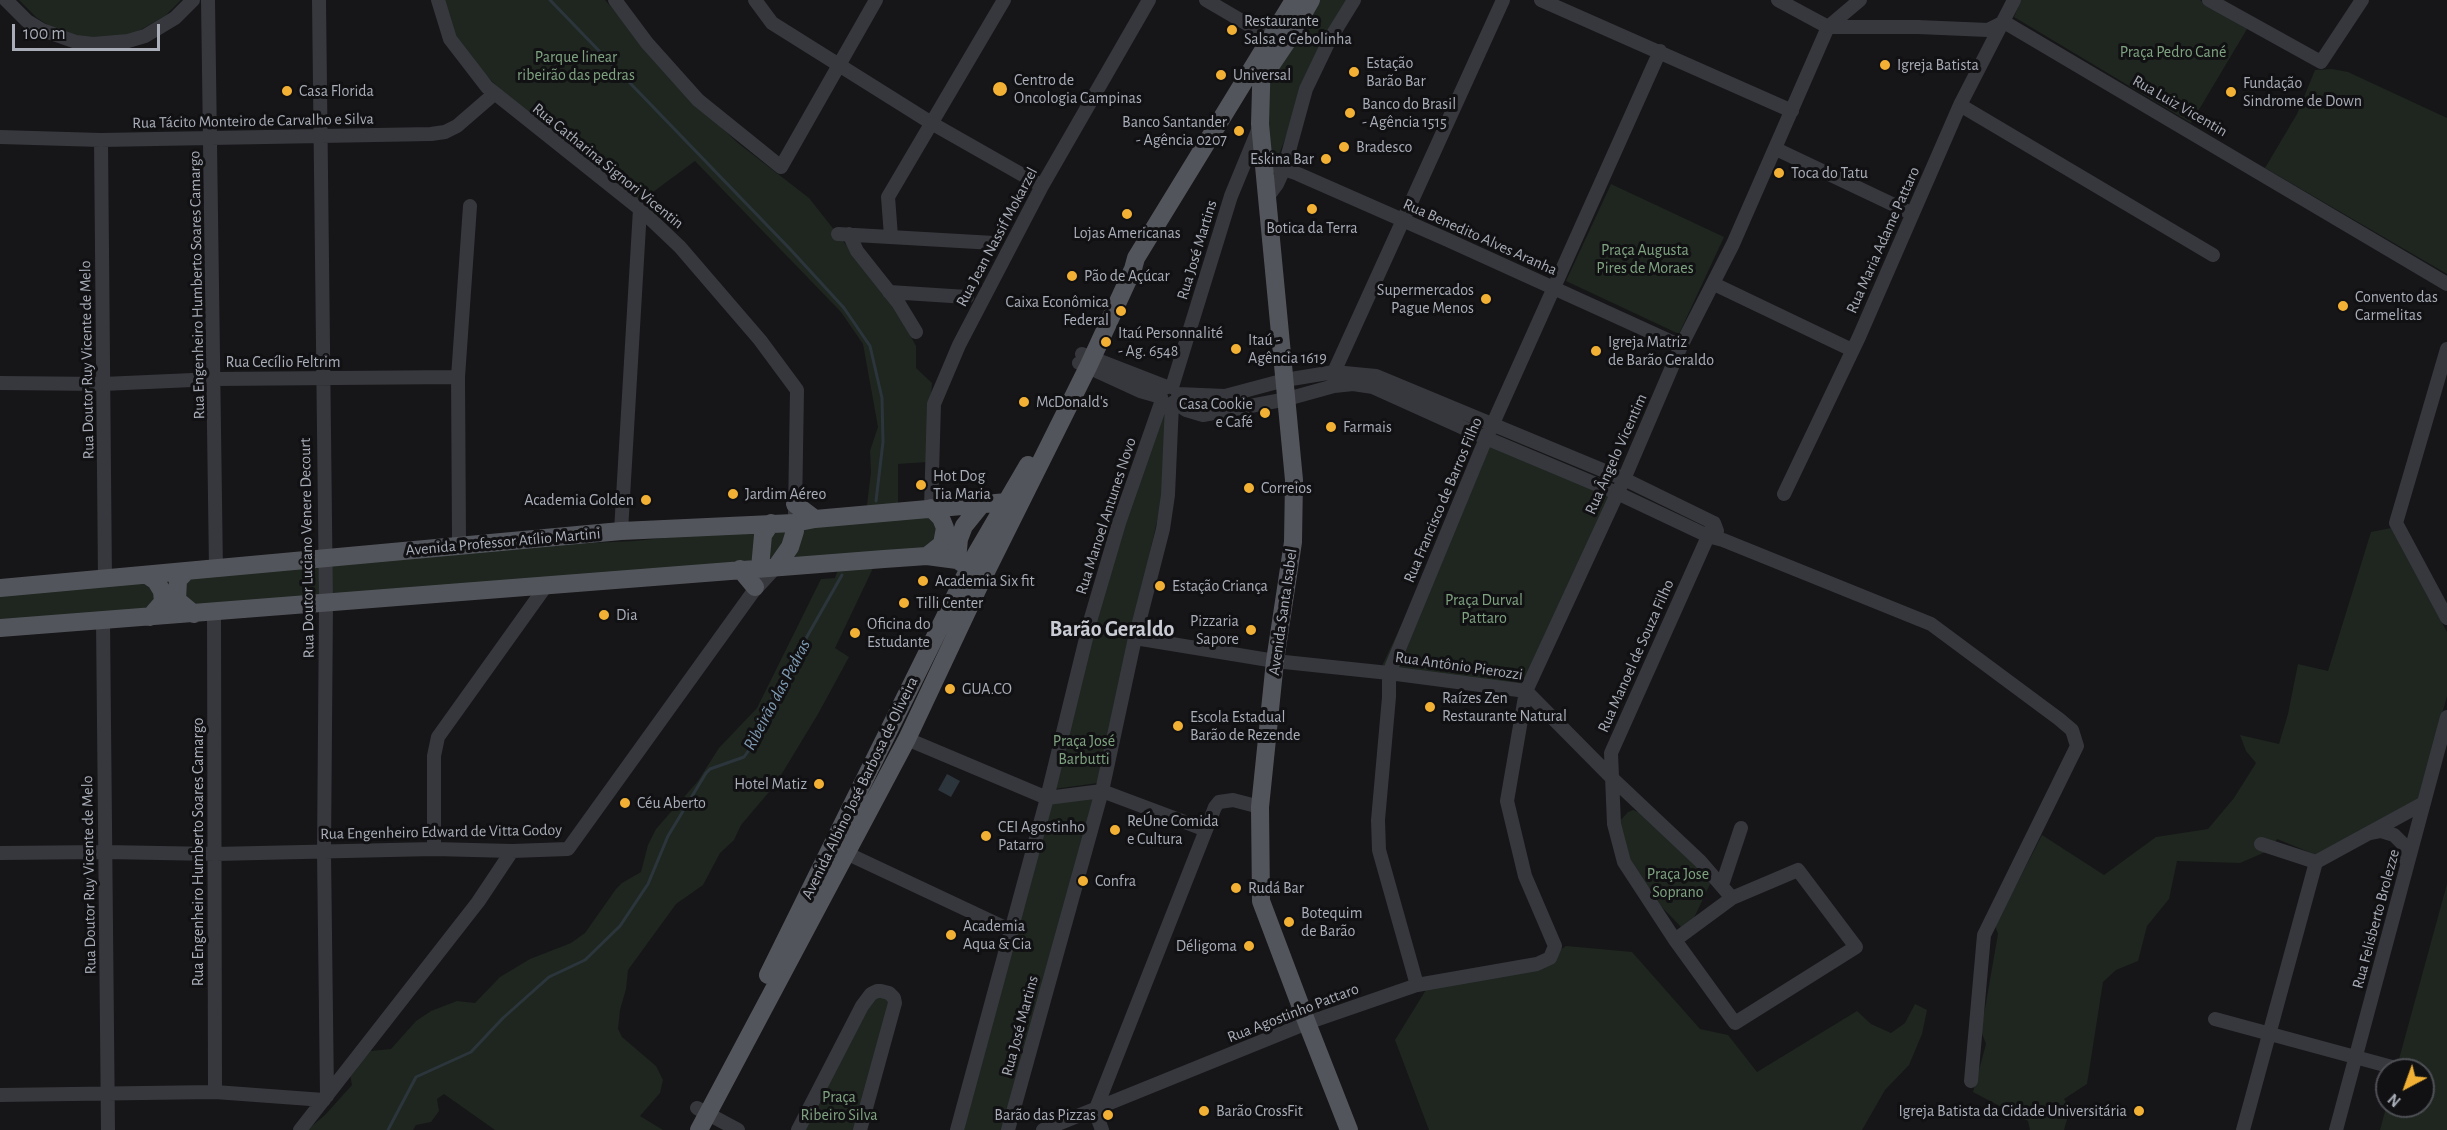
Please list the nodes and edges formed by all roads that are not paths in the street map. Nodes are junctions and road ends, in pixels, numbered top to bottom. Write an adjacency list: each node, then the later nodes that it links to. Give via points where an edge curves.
1 (6, 0): 2 (street, via 42,30 93,44 145,36 175,18)
2 (193, 0)
3 (208, 0): 36 (street, Rua Engenheiro Humberto Soares Camargo)
4 (319, 0): 37 (street, Rua Doutor Luciano Venere Decourt)
5 (438, 0): 29 (street, Rua Catharina Signori Vicentin, via 450,39)
6 (615, 0): 27 (street, via 698,100 781,167)
7 (755, 0): 27 (street, via 772,23)
8 (876, 0): 27 (street)
9 (1004, 0): 33 (street)
10 (1149, 0): 42 (street, Rua Jean Nassif Mokarzel)
11 (1206, 0): 24 (street)
12 (1294, 0): 24 (main road, Avenida Albino José Barbosa de Oliveira)
13 (1311, 0): 28 (main road, Avenida Albino José Barbosa de Oliveira)
14 (1354, 0): 41 (street, via 1306,89)
15 (1503, 0): 47 (street)
16 (1541, 0): 25 (street)
17 (1778, 0): 23 (street)
18 (1860, 0): 23 (street, Rua Ângelo Vicentim)
19 (2014, 0): 22 (street, Rua Maria Adame Pattaro)
20 (2209, 0): 21 (street, via 2321,62)
21 (2362, 0)
22 (2004, 22): 23 (street, via 1988,30); 31 (street, Rua Maria Adame Pattaro); 52 (street, Rua Luiz Vicentin)
23 (1828, 27): 32 (street, Rua Ângelo Vicentim)
24 (1271, 38): 26 (main road, Avenida Albino José Barbosa de Oliveira)
25 (1660, 51): 32 (street); 53 (street, Rua Francisco de Barros Filho)
26 (1262, 54): 28 (main road, Avenida Santa Isabel); 30 (main road, Avenida Albino José Barbosa de Oliveira)
27 (838, 66): 33 (street)
28 (1262, 79): 30 (main road, Avenida Albino José Barbosa de Oliveira); 34 (main road, Avenida Santa Isabel)
29 (494, 94): 37 (street, Rua Tácito Monteiro de Carvalho e Silva, via 458,126 439,133); 45 (street, Rua Catharina Signori Vicentin)
30 (1231, 103): 60 (main road, Avenida Albino José Barbosa de Oliveira, via 1136,258 1125,266 1103,305)
31 (1960, 105): 46 (street, Rua Maria Adame Pattaro); 50 (street)
32 (1792, 111): 39 (street, Rua Ângelo Vicentim)
33 (933, 124): 42 (street); 48 (street, via 888,197)
34 (1260, 124): 40 (main road, Avenida Santa Isabel); 68 (street, Rua José Martins, via 1231,196)
35 (0, 137): 38 (street, Rua Tácito Monteiro de Carvalho e Silva)
36 (211, 138): 37 (street, Rua Tácito Monteiro de Carvalho e Silva); 38 (street, Rua Tácito Monteiro de Carvalho e Silva); 62 (street, Rua Engenheiro Humberto Soares Camargo)
37 (320, 138): 63 (street, Rua Doutor Luciano Venere Decourt)
38 (101, 140): 67 (street, Rua Doutor Ruy Vicente de Melo)
39 (1776, 149): 46 (street); 51 (street, Rua Ângelo Vicentim)
40 (1264, 162): 41 (street, Rua Benedito Alves Aranha); 43 (main road, Avenida Santa Isabel)
41 (1284, 170): 43 (street); 47 (street, Rua Benedito Alves Aranha)
42 (1042, 186): 76 (street, Rua Jean Nassif Mokarzel, via 964,334 934,404)
43 (1266, 199): 65 (main road, Avenida Santa Isabel)
44 (470, 206): 61 (street)
45 (640, 209): 75 (street, Rua Catharina Signori Vicentin, via 680,247 760,340 797,390); 82 (street)
46 (1911, 213): 59 (street, Rua Maria Adame Pattaro)
47 (1404, 221): 53 (street, Rua Benedito Alves Aranha); 64 (street)
48 (891, 236): 49 (street); 54 (street, via 843,234)
49 (994, 243)
50 (2213, 255)
51 (1714, 284): 57 (street, Rua Ângelo Vicentim); 59 (street)
52 (2447, 284)
53 (1553, 287): 57 (street, Rua Benedito Alves Aranha); 70 (street, Rua Francisco de Barros Filho)
54 (889, 292): 55 (street); 56 (street)
55 (967, 297)
56 (916, 332)
57 (1681, 346): 72 (street, Rua Ângelo Vicentim)
58 (2447, 349): 101 (street, via 2396,524)
59 (1852, 350): 74 (street, Rua Maria Adame Pattaro)
60 (1085, 360): 68 (street, via 1140,391); 77 (main road, Avenida Albino José Barbosa de Oliveira, via 1046,433); 84 (main road, Avenida Albino José Barbosa de Oliveira)
61 (458, 377): 63 (street, Rua Cecílio Feltrim); 83 (street)
62 (215, 379): 63 (street, Rua Cecílio Feltrim); 67 (street, Rua Cecílio Feltrim); 89 (street, Rua Engenheiro Humberto Soares Camargo)
63 (321, 379): 86 (street, Rua Doutor Luciano Venere Decourt)
64 (1334, 379): 65 (street); 69 (street); 70 (street, via 1376,376); 71 (street, via 1373,387)
65 (1285, 380): 68 (street, via 1225,396); 69 (main road, Avenida Santa Isabel)
66 (0, 383): 67 (street, Rua Cecílio Feltrim)
67 (103, 384): 93 (street, Rua Doutor Ruy Vicente de Melo)
68 (1169, 396): 69 (street, via 1186,410 1203,415); 104 (street, Rua José Martins, via 1168,495); 112 (street, Rua Manoel Antunes Novo, via 1119,523 1091,618)
69 (1287, 399): 105 (main road, Avenida Santa Isabel, via 1294,480 1293,542)
70 (1493, 423): 71 (street, Rua Francisco de Barros Filho); 72 (street)
71 (1486, 438): 73 (street); 106 (street, Rua Francisco de Barros Filho)
72 (1624, 479): 73 (street, Rua Ângelo Vicentim); 81 (street)
73 (1617, 493): 81 (street); 107 (street, Rua Ângelo Vicentim)
74 (1784, 494)
75 (795, 504): 78 (main road); 80 (street, Rua Catharina Signori Vicentin)
76 (931, 508): 77 (main road, Avenida Professor Atílio Martini); 78 (main road, Avenida Professor Atílio Martini); 85 (main road, via 945,528 942,544)
77 (994, 508): 84 (main road); 88 (main road, Avenida Albino José Barbosa de Oliveira); 88 (main road, via 964,526 959,539)
78 (815, 519): 80 (main road, Avenida Professor Atílio Martini)
79 (771, 523): 80 (main road, Avenida Professor Atílio Martini); 82 (main road, Avenida Professor Atílio Martini); 87 (main road, via 763,536)
80 (794, 523): 87 (main road, via 790,547)
81 (1711, 530): 110 (street, Rua Manoel de Souza Filho, via 1611,753); 139 (street, via 1723,540 1931,624 2072,730 2077,747 1984,935)
82 (621, 531): 86 (main road, Avenida Professor Atílio Martini)
83 (459, 539)
84 (1002, 544): 88 (main road, Avenida Albino José Barbosa de Oliveira)
85 (927, 556): 87 (main road); 88 (main road)
86 (324, 559): 89 (main road, Avenida Professor Atílio Martini); 97 (street, Rua Doutor Luciano Venere Decourt)
87 (768, 568): 90 (main road); 96 (street, Rua Engenheiro Edward de Vitta Godoy)
88 (970, 568): 109 (main road, Avenida Albino José Barbosa de Oliveira); 145 (main road, Avenida Albino José Barbosa de Oliveira)
89 (216, 569): 91 (main road, Avenida Professor Atílio Martini)
90 (740, 569): 94 (main road); 96 (main road)
91 (186, 572): 92 (main road, Avenida Professor Atílio Martini); 99 (main road, via 178,580 177,600)
92 (147, 575): 93 (main road, Avenida Professor Atílio Martini); 100 (main road, via 162,591 163,602)
93 (105, 580): 95 (main road, Avenida Professor Atílio Martini)
94 (546, 585): 97 (main road); 119 (street, via 438,737 434,756)
95 (0, 588)
96 (754, 590): 120 (street, Rua Engenheiro Edward de Vitta Godoy, via 568,849)
97 (326, 603): 98 (main road); 122 (street, Rua Doutor Luciano Venere Decourt)
98 (214, 612): 99 (main road); 125 (street, Rua Engenheiro Humberto Soares Camargo)
99 (194, 614): 100 (main road)
100 (150, 617): 102 (main road)
101 (2447, 618)
102 (103, 620): 103 (main road); 121 (street, Rua Doutor Ruy Vicente de Melo)
103 (0, 628)
104 (1135, 638): 105 (street, Rua Antônio Pierozzi); 111 (street, Rua José Martins)
105 (1275, 661): 106 (street, Rua Antônio Pierozzi); 114 (main road, Avenida Santa Isabel)
106 (1389, 672): 107 (street, Rua Antônio Pierozzi); 133 (street, Rua Francisco de Barros Filho, via 1379,850)
107 (1526, 691): 110 (street, Rua Antônio Pierozzi); 132 (street, Rua Ângelo Vicentim, via 1507,801 1525,876)
108 (2447, 717): 113 (street, Rua Felisberto Brolezze)
109 (907, 739): 112 (street); 124 (main road, Avenida Albino José Barbosa de Oliveira)
110 (1613, 779): 128 (street, Rua Antônio Pierozzi); 131 (street, Rua Manoel de Souza Filho, via 1614,824 1624,862)
111 (1102, 791): 112 (street); 116 (street); 152 (street, Rua José Martins)
112 (1047, 798): 130 (street, Rua Manoel Antunes Novo)
113 (2424, 803): 117 (street); 127 (street, Rua Felisberto Brolezze)
114 (1260, 807): 116 (street, via 1233,800 1219,802); 135 (main road, Avenida Santa Isabel, via 1262,901)
115 (1742, 828): 128 (street)
116 (1206, 830): 144 (street)
117 (2365, 835): 126 (street); 127 (street, via 2381,831 2394,835 2403,844)
118 (2261, 843): 126 (street)
119 (434, 849): 120 (street, Rua Engenheiro Edward de Vitta Godoy); 122 (street, Rua Engenheiro Edward de Vitta Godoy)
120 (512, 851): 143 (street, via 478,902)
121 (105, 852): 123 (street, Rua Engenheiro Edward de Vitta Godoy); 125 (street, Rua Engenheiro Edward de Vitta Godoy); 142 (street, Rua Doutor Ruy Vicente de Melo)
122 (324, 852): 125 (street, Rua Engenheiro Edward de Vitta Godoy); 143 (street, Rua Doutor Luciano Venere Decourt)
123 (0, 853)
124 (846, 853): 130 (street); 145 (main road, Avenida Albino José Barbosa de Oliveira)
125 (215, 854): 140 (street, Rua Engenheiro Humberto Soares Camargo)
126 (2316, 862): 136 (street)
127 (2407, 865): 137 (street, Rua Felisberto Brolezze)
128 (1722, 885): 129 (street, Rua Antônio Pierozzi)
129 (1732, 898): 131 (street); 131 (street, Rua Manoel de Souza Filho, via 1798,870 1856,947 1735,1023)
130 (1012, 931): 151 (street, Rua Manoel Antunes Novo)
131 (1675, 940)
132 (1555, 946): 133 (street, Rua Agostinho Pattaro, via 1550,958 1537,964)
133 (1418, 985): 135 (street, Rua Agostinho Pattaro)
134 (2216, 1019): 136 (street)
135 (1306, 1023): 144 (street, Rua Agostinho Pattaro); 155 (main road, Avenida Santa Isabel)
136 (2268, 1034): 137 (street); 156 (street)
137 (2355, 1059): 138 (street); 157 (street, Rua Felisberto Brolezze)
138 (2375, 1063)
139 (1971, 1081)
140 (215, 1092): 142 (street); 143 (street)
141 (0, 1095): 142 (street)
142 (108, 1095): 146 (street, Rua Doutor Ruy Vicente de Melo)
143 (326, 1098): 147 (street)
144 (1095, 1111): 153 (street, Rua Agostinho Pattaro); 154 (street)
145 (698, 1122): 148 (street)
146 (108, 1130)
147 (300, 1130)
148 (738, 1130)
149 (798, 1130): 150 (street, via 866,1000 877,991 894,998 894,1010)
150 (860, 1130)
151 (957, 1130)
152 (1008, 1130)
153 (1043, 1130)
154 (1102, 1130)
155 (1350, 1130)
156 (2242, 1130)
157 (2336, 1130)

